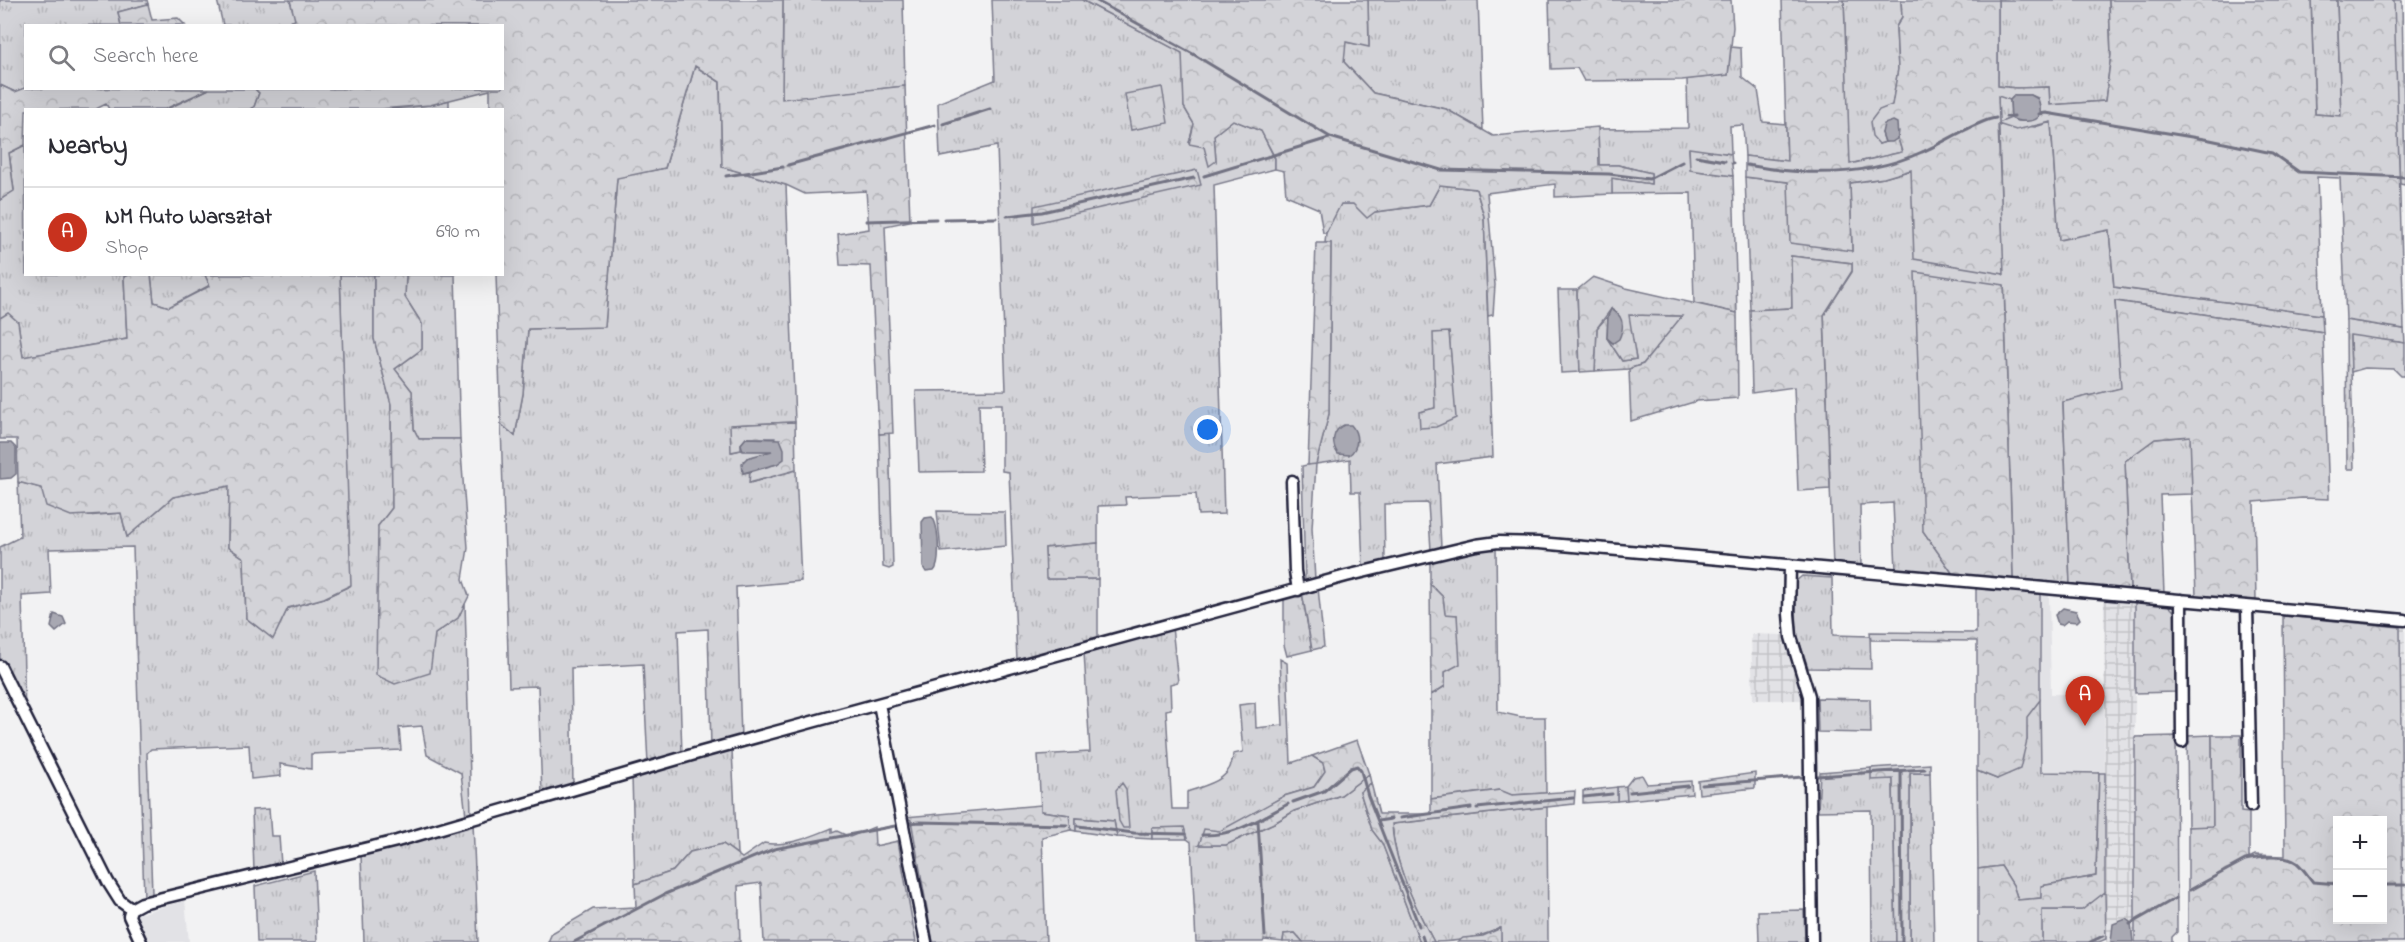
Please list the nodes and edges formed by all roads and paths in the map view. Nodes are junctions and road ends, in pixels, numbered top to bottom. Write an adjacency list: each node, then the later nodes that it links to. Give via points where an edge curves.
1 (1292, 481): 3 (street)
2 (1790, 565): 3 (street, via 1498,542 1428,555); 4 (street); 14 (street, via 1791,637 1809,696)
3 (1298, 590): 8 (street)
4 (2181, 600): 5 (street); 9 (street)
5 (2247, 606): 6 (street); 10 (street)
6 (2405, 620)
7 (0, 666): 11 (street, via 108,882 120,901)
8 (879, 704): 11 (street, via 397,841 142,903); 13 (street)
9 (2182, 742)
10 (2251, 806)
11 (131, 909): 12 (street, via 131,924)
12 (141, 942)
13 (926, 942)
14 (1812, 942)

